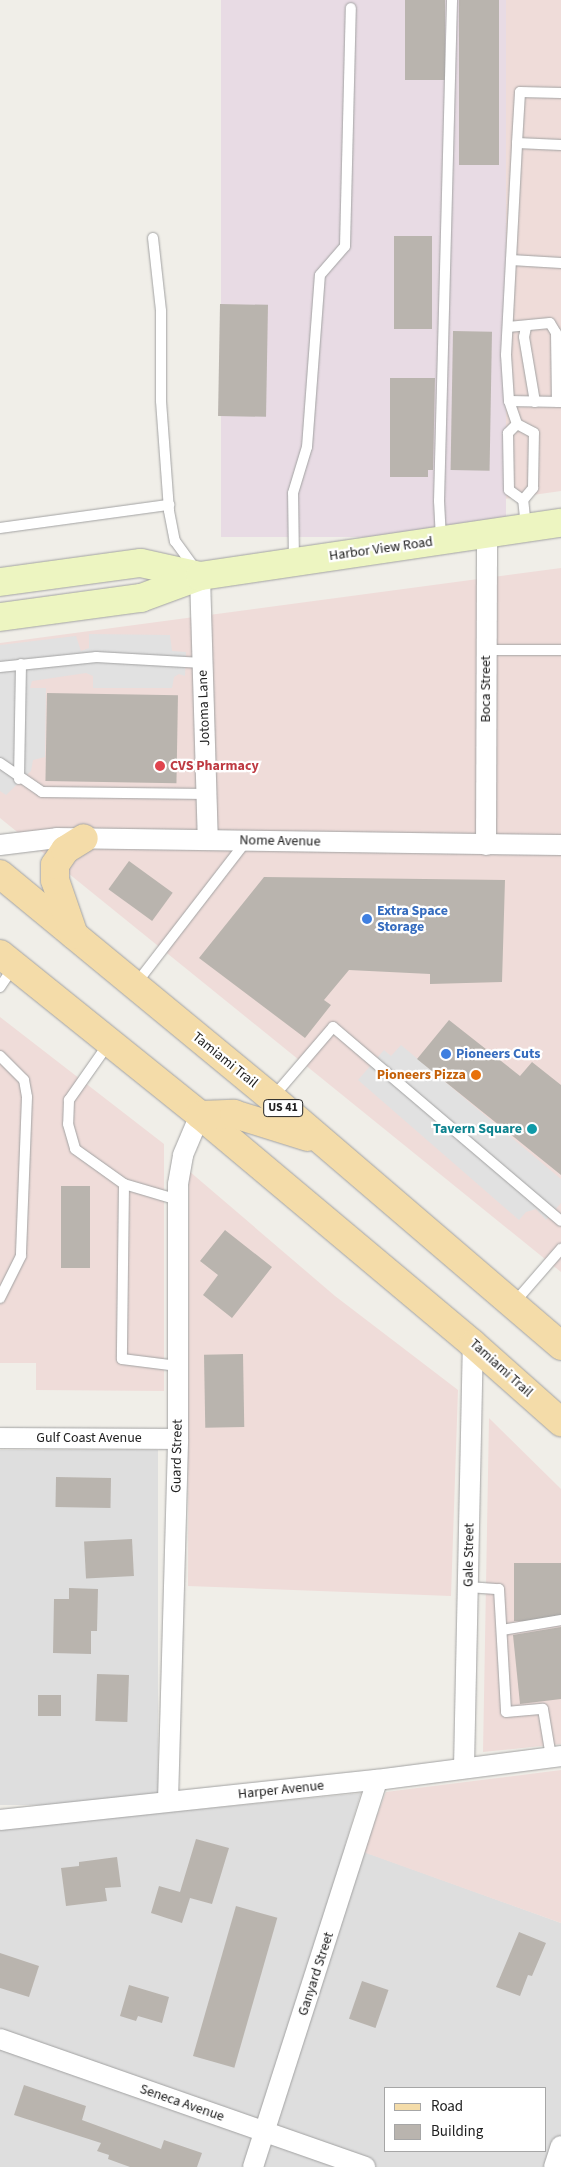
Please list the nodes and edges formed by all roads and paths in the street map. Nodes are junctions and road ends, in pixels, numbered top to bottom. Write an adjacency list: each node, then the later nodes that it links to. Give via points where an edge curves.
1 (452, 0): 21 (lane, via 439,502)
2 (351, 8): 22 (lane, via 345,246 320,275 307,447 293,493)
3 (561, 92): 4 (lane, via 520,92)
4 (517, 143): 5 (lane); 7 (lane)
5 (561, 145)
6 (153, 238): 16 (lane, via 161,310 161,401)
7 (511, 260): 8 (lane); 9 (lane)
8 (561, 264)
9 (508, 327): 10 (lane); 11 (lane)
10 (526, 328): 12 (lane, via 524,337); 13 (lane, via 538,322 550,323 556,334)
11 (509, 401): 12 (lane); 14 (lane)
12 (535, 402): 13 (lane)
13 (559, 402)
14 (517, 424): 15 (lane, via 508,433 509,490); 15 (lane, via 534,433 533,488)
15 (523, 500): 19 (lane)
16 (169, 506): 18 (lane); 23 (lane, via 175,541)
17 (561, 522): 19 (main road, Harbor View Road)
18 (0, 528)
19 (526, 528): 20 (main road, Harbor View Road)
20 (487, 533): 21 (main road, Harbor View Road); 26 (street, Boca Street)
21 (441, 540): 22 (main road, Harbor View Road)
22 (294, 562): 23 (main road, Harbor View Road)
23 (200, 576): 24 (main road, Harbor View Road, via 141,563); 25 (main road, Harbor View Road, via 141,598); 28 (street, Jotoma Lane)
24 (0, 582)
25 (0, 617)
26 (486, 650): 27 (lane); 38 (street, Boca Street)
27 (561, 650)
28 (203, 663): 29 (lane, via 96,657); 33 (street, Jotoma Lane)
29 (21, 664): 30 (lane); 32 (lane)
30 (0, 667)
31 (0, 763): 32 (lane)
32 (19, 779): 33 (lane, via 50,793)
33 (207, 794): 35 (street, Jotoma Lane)
34 (84, 838): 35 (street, Nome Avenue); 37 (street, Nome Avenue); 41 (main road, via 65,850 55,865 55,880)
35 (208, 839): 36 (street, Nome Avenue)
36 (248, 840): 38 (street, Nome Avenue); 43 (lane)
37 (0, 845)
38 (486, 845): 39 (street, Nome Avenue)
39 (561, 845)
40 (0, 874): 41 (main road, Tamiami Trail / US 41)
41 (74, 936): 43 (main road, Tamiami Trail / US 41)
42 (5, 968): 44 (main road, Tamiami Trail)
43 (134, 985): 46 (main road, Tamiami Trail / US 41)
44 (109, 1042): 47 (main road, Tamiami Trail); 49 (lane, via 69,1100 68,1124 75,1149)
45 (0, 1056): 53 (lane, via 24,1080 27,1096 21,1256)
46 (272, 1098): 48 (main road, Tamiami Trail / US 41); 51 (lane, via 333,1027)
47 (200, 1116): 48 (main road, via 234,1114 254,1118); 50 (street, Guard Street, via 183,1155); 55 (main road, Tamiami Trail)
48 (324, 1143): 54 (main road, Tamiami Trail / US 41)
49 (124, 1184): 50 (lane); 57 (lane, via 122,1359)
50 (178, 1200): 57 (street, Guard Street)
51 (561, 1221)
52 (561, 1249): 54 (lane)
53 (0, 1298)
54 (514, 1304): 56 (main road, Tamiami Trail / US 41)
55 (473, 1344): 58 (main road, Tamiami Trail); 61 (street, Gale Street)
56 (561, 1346)
57 (178, 1366): 60 (street, Guard Street)
58 (561, 1422)
59 (0, 1438): 60 (street, Gulf Coast Avenue)
60 (178, 1438): 67 (street, Guard Street)
61 (468, 1587): 63 (lane, via 499,1589); 65 (street, Gale Street)
62 (561, 1620): 63 (lane)
63 (502, 1630): 64 (lane, via 506,1712 543,1709)
64 (556, 1757): 65 (street, Harper Avenue)
65 (464, 1767): 66 (street, Harper Avenue)
66 (377, 1780): 67 (street, Harper Avenue); 70 (street, Ganyard Street)
67 (168, 1801): 68 (street, Harper Avenue)
68 (0, 1820)
69 (0, 2039): 70 (street, Seneca Avenue)
70 (265, 2132): 72 (street, Ganyard Street); 73 (street, Seneca Avenue)
71 (561, 2146): 74 (street)
72 (253, 2167)
73 (365, 2167)
74 (554, 2167)

